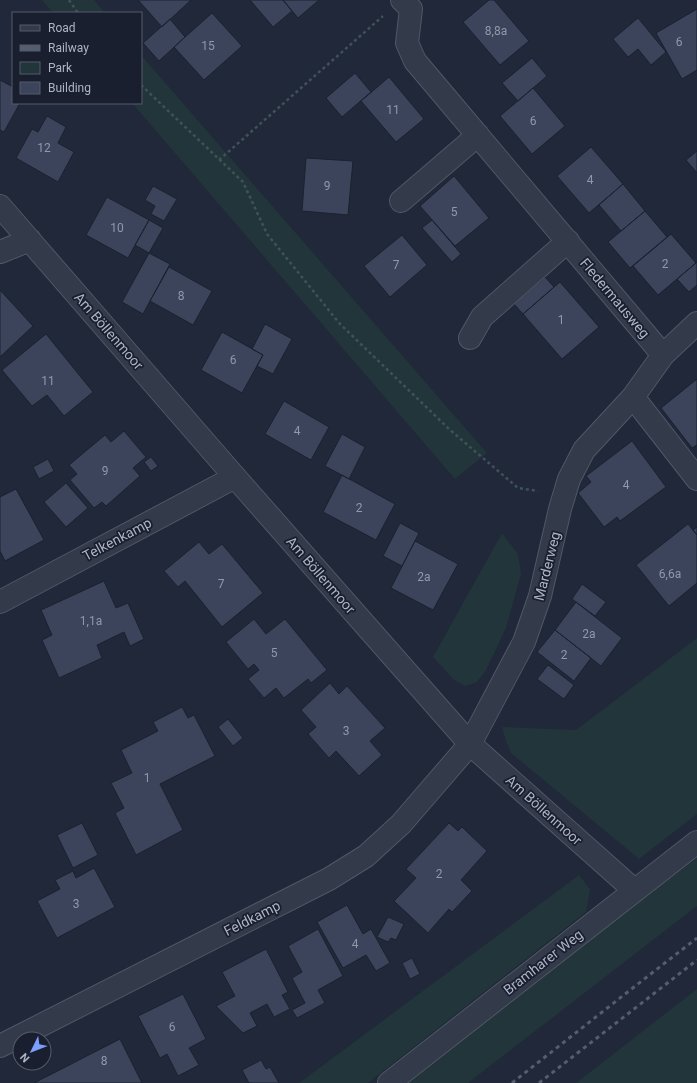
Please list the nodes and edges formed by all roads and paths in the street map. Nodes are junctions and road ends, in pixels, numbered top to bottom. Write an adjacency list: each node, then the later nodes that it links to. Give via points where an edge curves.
1 (69, 0): 3 (path)
2 (412, 3): 6 (street, Fledermausweg, via 407,43 415,61)
3 (77, 12)
4 (384, 16): 7 (path)
5 (142, 86): 7 (path)
6 (478, 135): 8 (street); 11 (street, Fledermausweg)
7 (219, 160): 19 (path, via 243,182 267,234 340,324 449,428 518,488)
8 (401, 201)
9 (0, 206): 10 (street, Am Böllenmoor)
10 (30, 240): 12 (street); 17 (street, Am Böllenmoor)
11 (568, 241): 14 (street, via 482,317); 15 (street, Fledermausweg)
12 (0, 252)
13 (697, 323): 15 (street, Marderweg)
14 (470, 338)
15 (663, 355): 16 (street, Marderweg)
16 (634, 397): 18 (street); 19 (street, Marderweg, via 584,450)
17 (234, 477): 20 (street, Telkenkamp); 21 (street, Am Böllenmoor)
18 (697, 480)
19 (564, 494): 21 (street, Marderweg, via 540,596 524,642)
20 (0, 602)
21 (470, 744): 23 (street, Am Böllenmoor); 24 (street, Feldkamp, via 401,824 366,856 328,879)
22 (697, 842): 23 (street, Bramharer Weg)
23 (634, 890): 25 (street, Bramharer Weg)
24 (0, 1046)
25 (389, 1083)

